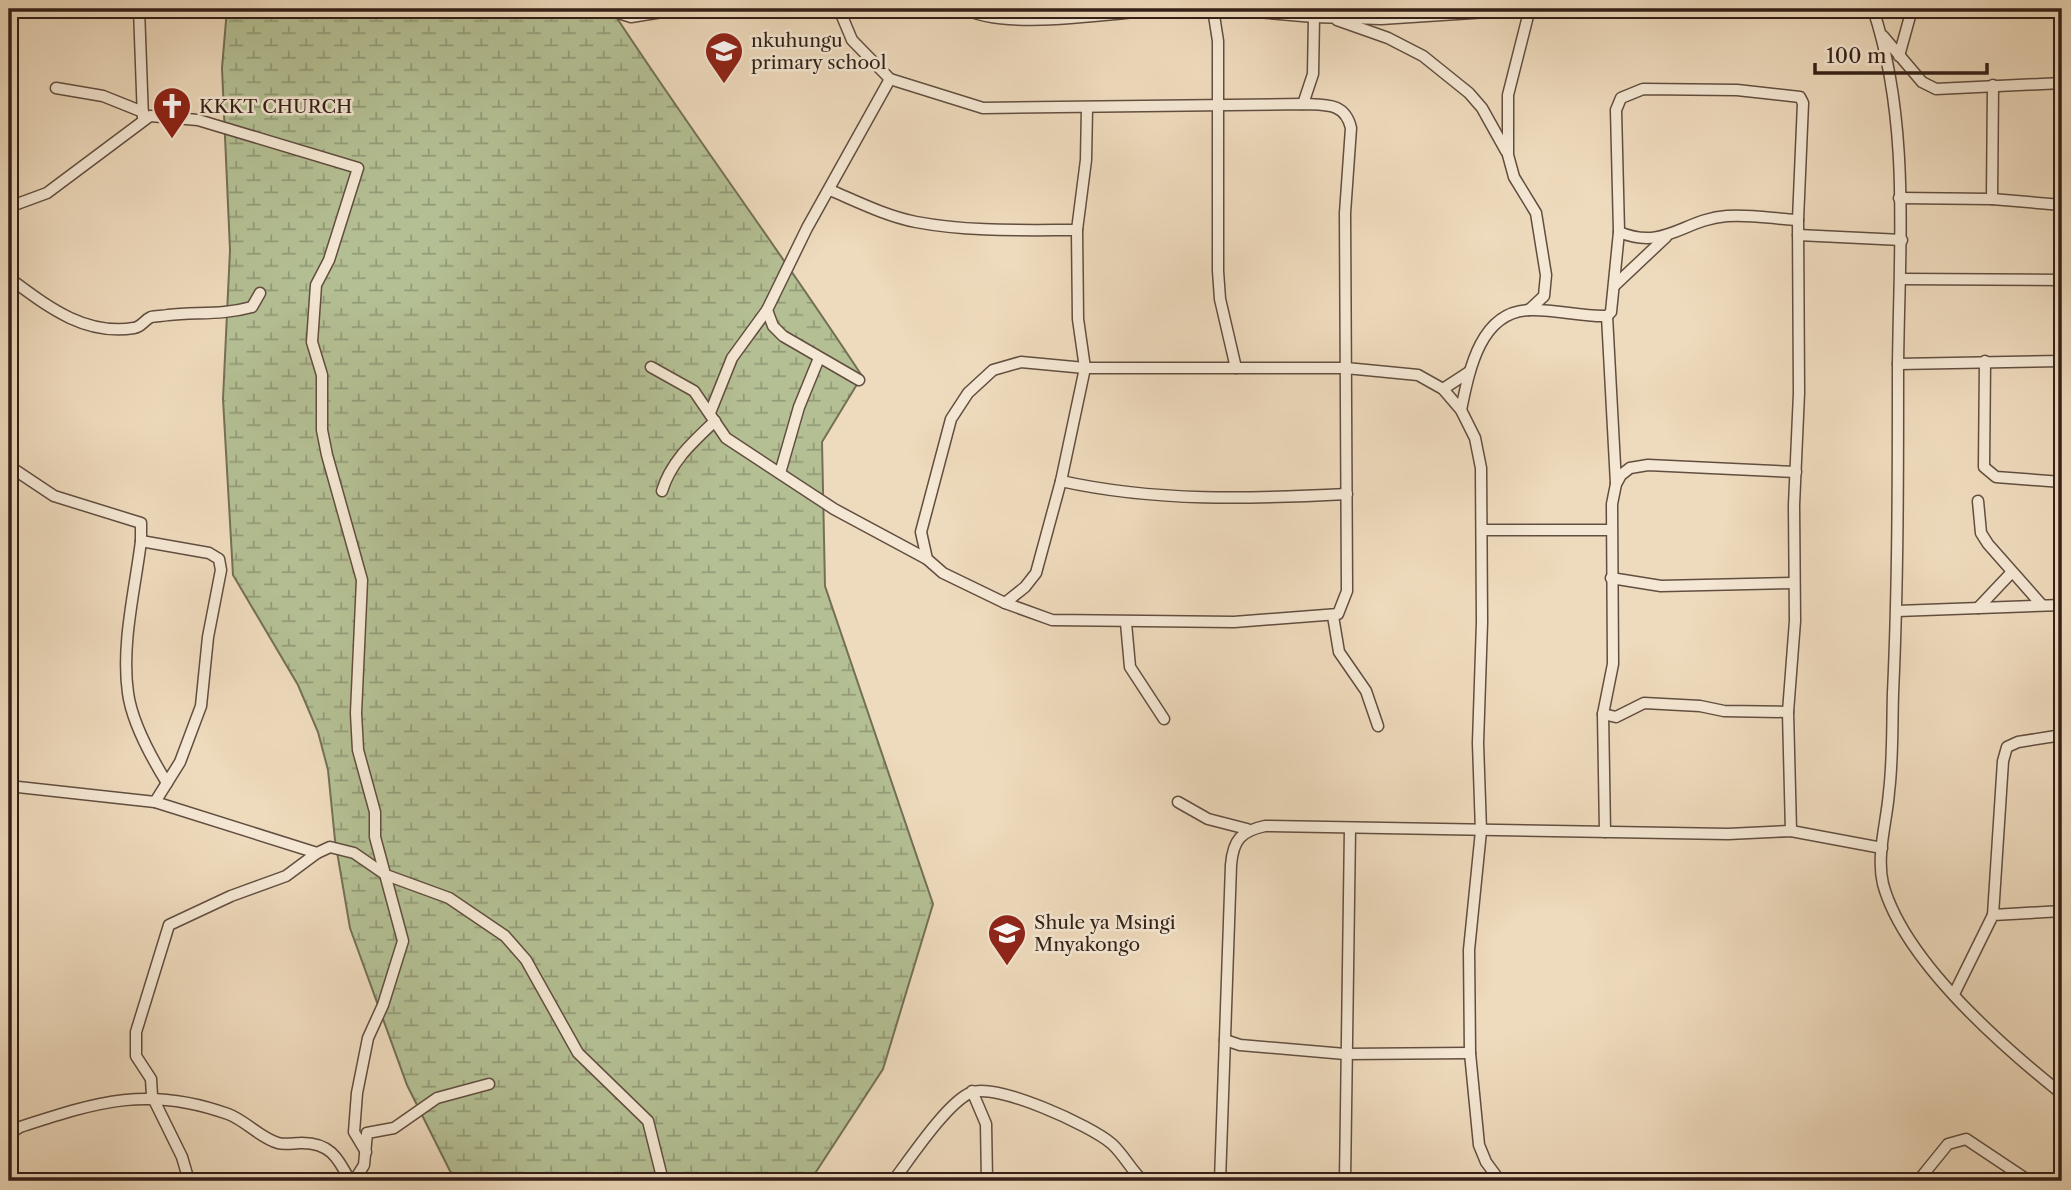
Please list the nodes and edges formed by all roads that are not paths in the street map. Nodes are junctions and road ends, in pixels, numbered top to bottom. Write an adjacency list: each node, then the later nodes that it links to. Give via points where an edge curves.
1 (139, 9): 24 (street)
2 (606, 9): 3 (street, via 631,18)
3 (681, 9)
4 (839, 9): 17 (street, via 852,40)
5 (965, 9): 12 (street, via 996,18)
6 (1163, 9): 12 (street)
7 (1213, 9): 22 (street)
8 (1222, 9): 14 (street)
9 (1873, 9): 15 (street)
10 (1912, 9): 16 (street)
11 (1532, 10): 13 (street, via 1381,19); 25 (street, via 1508,95)
12 (1110, 11)
13 (1328, 17): 14 (street); 25 (street, via 1423,56 1475,101)
14 (1314, 18): 21 (street, via 1314,74)
15 (1881, 34): 16 (street); 27 (street, via 1895,116)
16 (1899, 56): 19 (street, via 1922,82 1936,89)
17 (890, 79): 23 (street, via 983,108); 26 (street)
18 (2062, 83): 19 (street)
19 (1993, 85): 28 (street)
20 (56, 88): 24 (street, via 103,96)
21 (1303, 104): 22 (street); 52 (street, via 1336,106 1348,115)
22 (1218, 107): 23 (street); 51 (street, via 1218,271)
23 (1087, 108): 32 (street)
24 (143, 115): 30 (street, via 103,153 47,193); 97 (street, via 198,120 358,168 329,260 316,285 312,342 322,375 327,455 362,580 358,750)
25 (1508, 155): 43 (street, via 1514,177 1536,213 1542,240 1546,287 1544,296)
26 (830, 190): 32 (street, via 916,222 988,230); 42 (street)
27 (1899, 198): 28 (street); 36 (street)
28 (1992, 199): 29 (street)
29 (2062, 205)
30 (9, 207)
31 (1798, 220): 33 (street, via 1800,97 1737,90 1643,89 1622,98 1616,110); 34 (street); 35 (street, via 1727,216)
32 (1077, 230): 50 (street, via 1078,319)
33 (1619, 232): 35 (street, via 1636,239); 40 (street)
34 (1798, 235): 36 (street); 59 (street)
35 (1666, 237): 40 (street)
36 (1902, 240): 38 (street)
37 (9, 278): 41 (street, via 62,315 90,328 112,331 139,327 152,317 204,311 225,315 252,307)
38 (1901, 279): 39 (street); 48 (street)
39 (2062, 280)
40 (1614, 286): 44 (street, via 1613,306)
41 (260, 293)
42 (767, 310): 45 (street, via 783,336); 57 (street, via 732,358)
43 (1529, 310): 44 (street); 53 (street, via 1500,319 1492,327)
44 (1607, 316): 63 (street)
45 (819, 358): 54 (street); 60 (street)
46 (2062, 360): 47 (street)
47 (1985, 361): 48 (street); 62 (street, via 1984,467 1996,477)
48 (1898, 365): 78 (street)
49 (651, 367): 57 (street, via 688,385)
50 (1085, 368): 51 (street); 61 (street); 70 (street, via 1021,362 993,370 968,393 951,419 939,456 921,531)
51 (1236, 368): 52 (street)
52 (1346, 368): 55 (street, via 1418,375); 65 (street)
53 (1469, 372): 55 (street); 56 (street)
54 (859, 380)
55 (1443, 389): 56 (street)
56 (1461, 410): 67 (street, via 1475,438 1481,468)
57 (713, 417): 60 (street, via 726,438); 64 (street, via 668,472)
58 (9, 466): 69 (street, via 54,496 141,523)
59 (1797, 472): 63 (street, via 1648,465 1630,468); 73 (street)
60 (780, 473): 70 (street, via 858,523)
61 (1061, 481): 65 (street, via 1149,496); 74 (street, via 1036,573)
62 (2062, 482)
63 (1616, 484): 68 (street)
64 (662, 491)
65 (1347, 494): 79 (street, via 1346,591 1342,609)
66 (1978, 501): 71 (street, via 1982,533)
67 (1483, 530): 68 (street); 92 (street, via 1478,743)
68 (1610, 530): 72 (street)
69 (141, 541): 86 (street, via 126,658 128,696 152,759); 86 (street, via 209,553 219,559 221,570 201,706 190,740)
70 (927, 559): 74 (street, via 943,573)
71 (2012, 572): 75 (street); 77 (street)
72 (1611, 578): 73 (street, via 1661,586); 82 (street, via 1613,664)
73 (1794, 583): 81 (street)
74 (1005, 603): 80 (street, via 1052,620)
75 (2041, 604): 76 (street); 77 (street)
76 (2062, 605)
77 (1978, 608): 78 (street)
78 (1897, 611): 95 (street, via 1890,790)
79 (1333, 616): 80 (street); 84 (street, via 1339,652 1366,691)
80 (1126, 623): 83 (street, via 1130,667)
81 (1788, 712): 82 (street, via 1724,712 1644,703 1616,717); 93 (street)
82 (1603, 714): 94 (street)
83 (1164, 719)
84 (1378, 726)
85 (2062, 735): 99 (street, via 2007,747)
86 (167, 783): 88 (street)
87 (9, 786): 88 (street)
88 (155, 802): 96 (street)
89 (1178, 802): 91 (street, via 1208,819)
90 (1350, 828): 91 (street); 92 (street); 103 (street)
91 (1247, 829): 101 (street, via 1232,850)
92 (1481, 831): 94 (street); 102 (street, via 1469,950)
93 (1791, 831): 94 (street); 95 (street)
94 (1605, 832)
95 (1882, 848): 100 (street, via 1883,883 1897,919)
96 (317, 853): 97 (street, via 330,847 354,853); 108 (street, via 286,876 169,925 136,1032 136,1055 152,1079)
97 (386, 875): 110 (street, via 403,947 368,1038 357,1093 354,1132); 113 (street, via 449,898 505,936 526,960 578,1053 648,1121)
98 (2062, 911): 99 (street)
99 (1993, 915): 100 (street)
100 (1954, 994): 107 (street, via 2015,1057)
101 (1225, 1040): 103 (street); 117 (street)
102 (1470, 1053): 103 (street); 119 (street, via 1479,1145)
103 (1345, 1054): 118 (street)
104 (2062, 1079): 107 (street)
105 (489, 1084): 110 (street, via 437,1098 394,1128 367,1133)
106 (972, 1091): 114 (street, via 938,1124); 115 (street, via 986,1124); 116 (street, via 1053,1109 1111,1143)
107 (2059, 1091)
108 (152, 1097): 109 (street, via 105,1102); 111 (street); 112 (street, via 190,1101 231,1115 278,1143 325,1146)
109 (9, 1134)
110 (366, 1152): 112 (street, via 364,1165)
111 (189, 1181)
112 (352, 1181)
113 (663, 1181)
114 (893, 1181)
115 (987, 1181)
116 (1143, 1181)
117 (1220, 1181)
118 (1345, 1181)
119 (1500, 1181)
120 (1918, 1181): 121 (street, via 1948,1144 1966,1139)
121 (2029, 1181)

